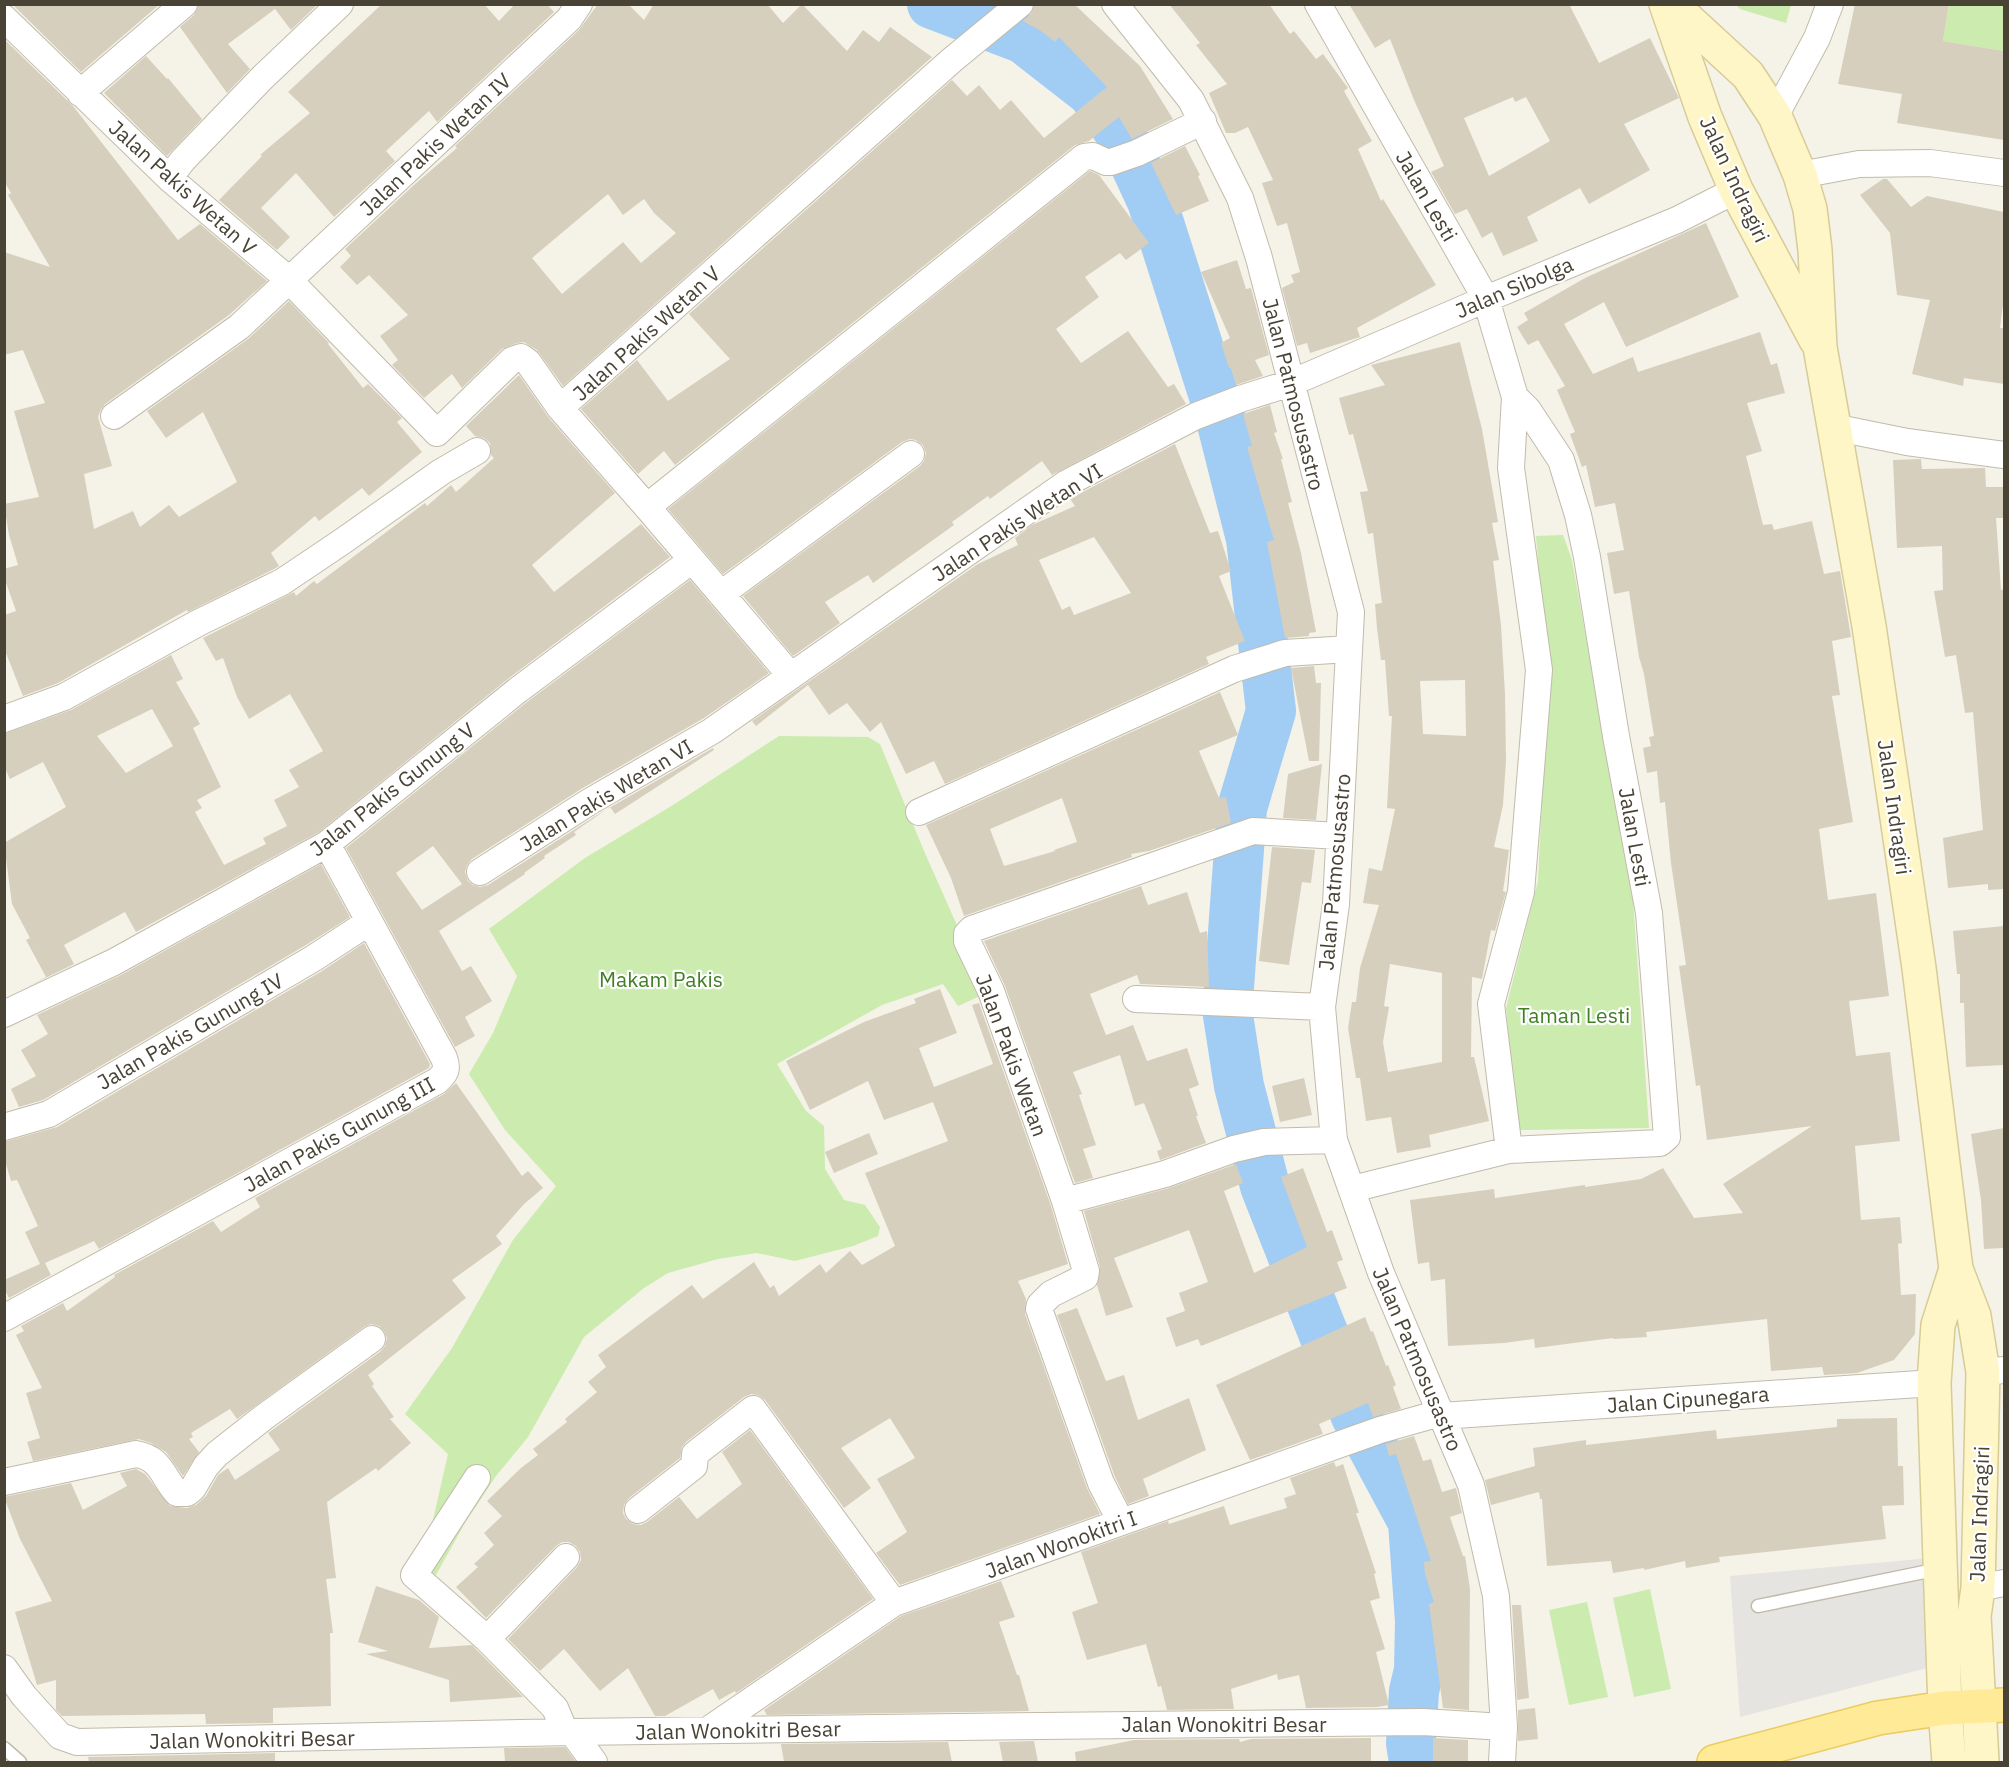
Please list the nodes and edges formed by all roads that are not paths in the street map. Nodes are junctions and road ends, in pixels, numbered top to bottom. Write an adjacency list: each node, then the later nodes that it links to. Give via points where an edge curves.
1 (184, 4): 10 (street)
2 (340, 4): 15 (street, via 263,77)
3 (579, 4): 17 (street, Jalan Pakis Wetan IV, via 560,27)
4 (1020, 4): 22 (street, Jalan Pakis Wetan V, via 975,39)
5 (1115, 4): 12 (street, Jalan Patmosusastro, via 1191,100)
6 (1318, 4): 18 (street, Jalan Lesti)
7 (1669, 4): 11 (street, Jalan Indragiri, via 1748,75); 16 (street, Jalan Indragiri, via 1698,98)
8 (1830, 4): 11 (street, via 1817,38)
9 (4, 18): 10 (street, Jalan Pakis Wetan V)
10 (80, 93): 15 (street, Jalan Pakis Wetan V)
11 (1775, 116): 14 (street, Jalan Indragiri)
12 (1203, 121): 20 (street, Jalan Patmosusastro, via 1240,198); 28 (street, via 1112,162 1084,157)
13 (2004, 173): 14 (street, via 1918,163 1859,164)
14 (1800, 175): 19 (street, Jalan Indragiri, via 1810,209 1815,250)
15 (169, 178): 17 (street, Jalan Pakis Wetan V)
16 (1736, 190): 18 (street, Jalan Sibolga, via 1677,220); 19 (street, Jalan Indragiri)
17 (288, 279): 23 (street, Jalan Pakis Wetan IV, via 239,327); 25 (street, Jalan Pakis Wetan V)
18 (1486, 299): 20 (street, Jalan Sibolga); 21 (street, Jalan Lesti)
19 (1820, 347): 24 (street, Jalan Indragiri)
20 (1291, 383): 31 (street, Jalan Patmosusastro, via 1351,612); 32 (street, Jalan Pakis Wetan VI, via 1196,416 1067,483)
21 (1515, 397): 44 (street, Jalan Lesti, via 1511,468 1539,670 1521,892 1491,1004); 44 (street, Jalan Lesti, via 1561,460 1578,515 1649,913 1667,1129 1660,1143)
22 (560, 408): 25 (street, Jalan Pakis Wetan V, via 521,357 512,360); 28 (street)
23 (114, 416)
24 (1833, 427): 27 (street); 47 (street, Jalan Indragiri, via 1869,626 1919,968)
25 (437, 434): 33 (street, via 468,456 282,582 198,622 64,697)
26 (911, 454): 30 (street)
27 (2004, 455)
28 (647, 507): 29 (street)
29 (692, 560): 30 (street); 36 (street, Jalan Pakis Gunung V, via 518,690)
30 (721, 594): 32 (street)
31 (1349, 649): 34 (street, via 1285,653 1234,669); 35 (street, Jalan Patmosusastro)
32 (791, 676): 37 (street, Jalan Pakis Wetan VI, via 712,731 589,802)
33 (4, 719)
34 (919, 812)
35 (1339, 836): 40 (street, Jalan Patmosusastro, via 1336,904); 46 (street, Jalan Pakis Wetan, via 1253,831 972,929 967,934)
36 (327, 844): 38 (street, Jalan Pakis Gunung III); 41 (street, Jalan Pakis Gunung V, via 114,962)
37 (480, 872)
38 (369, 922): 42 (street, Jalan Pakis Gunung IV, via 49,1113); 48 (street, Jalan Pakis Gunung III, via 444,1058 445,1074)
39 (1136, 999): 40 (street)
40 (1322, 1007): 43 (street, Jalan Patmosusastro)
41 (4, 1014)
42 (4, 1127)
43 (1334, 1140): 45 (street, Jalan Patmosusastro); 46 (street, via 1264,1142)
44 (1509, 1150): 45 (street, Jalan Lesti)
45 (1352, 1189): 52 (street, Jalan Patmosusastro, via 1381,1274)
46 (1065, 1201): 56 (street, Jalan Pakis Wetan, via 1087,1273 1052,1294 1040,1309 1101,1483)
47 (1956, 1269): 50 (street, Jalan Indragiri); 51 (street, Jalan Indragiri, via 1938,1325)
48 (4, 1318)
49 (372, 1339): 54 (street, via 217,1454 187,1493 177,1493 148,1456 136,1455)
50 (1994, 1371): 59 (street, Jalan Indragiri)
51 (1934, 1383): 52 (street, Jalan Cipunegara); 58 (street, Jalan Indragiri)
52 (1441, 1414): 56 (street, Jalan Wonokitri I, via 1380,1430); 66 (street, Jalan Patmosusastro, via 1471,1485 1496,1596)
53 (477, 1478): 62 (street, via 414,1575)
54 (4, 1482)
55 (639, 1510): 60 (street, via 694,1466 695,1454 753,1409)
56 (1120, 1522): 60 (street, Jalan Wonokitri I)
57 (566, 1557): 62 (street)
58 (1940, 1568): 61 (lane); 65 (street, Jalan Indragiri)
59 (1991, 1586): 64 (street, Jalan Indragiri, via 1974,1616)
60 (894, 1603): 67 (street, Jalan Wonokitri I)
61 (1758, 1606)
62 (487, 1639): 68 (street, via 555,1708)
63 (7, 1679): 68 (street, Jalan Wonokitri Besar, via 60,1736 77,1742)
64 (1992, 1705): 65 (main road); 75 (street, Jalan Indragiri)
65 (1945, 1708): 73 (main road, via 1878,1718); 74 (street, Jalan Indragiri)
66 (1504, 1727): 67 (street, Jalan Wonokitri Besar, via 1423,1722); 72 (street, Jalan Patmosusastro)
67 (708, 1730): 68 (street, Jalan Wonokitri Besar)
68 (569, 1732): 71 (street)
69 (4, 1748): 70 (lane)
70 (20, 1762)
71 (594, 1762)
72 (1502, 1762)
73 (1714, 1762)
74 (1949, 1762)
75 (1982, 1762)

